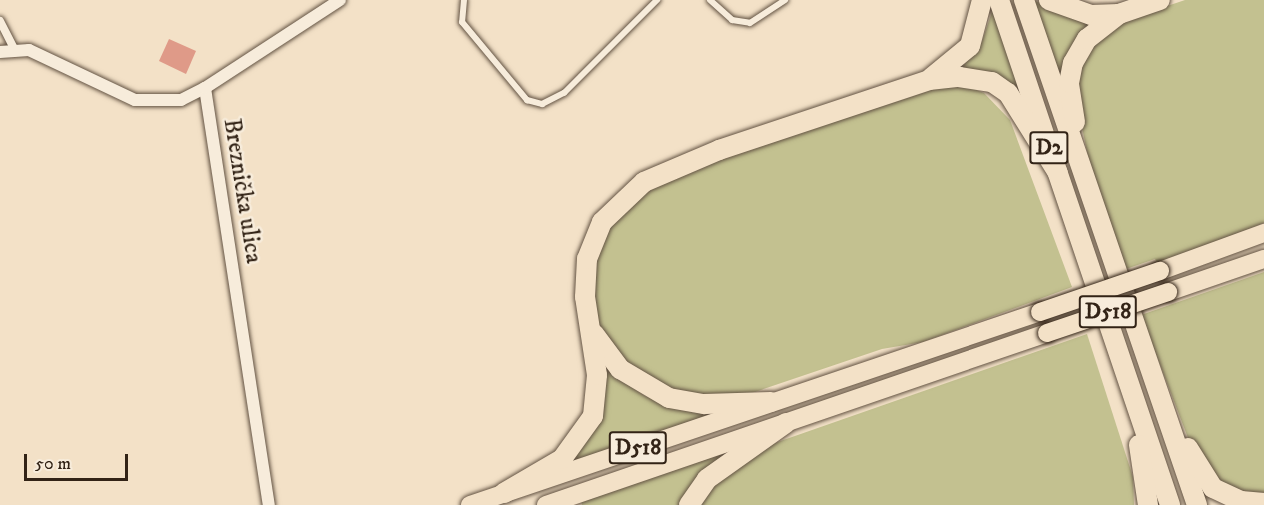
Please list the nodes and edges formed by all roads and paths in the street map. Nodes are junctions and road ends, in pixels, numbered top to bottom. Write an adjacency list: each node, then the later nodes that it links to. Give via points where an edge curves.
1 (340, 0): 16 (street)
2 (464, 0): 3 (lane, via 462,22 527,100 542,104 564,93)
3 (657, 0)
4 (710, 0): 5 (lane, via 732,20 750,23)
5 (785, 0)
6 (982, 0): 15 (highway, via 970,46)
7 (999, 0): 18 (highway, D2)
8 (1024, 0): 17 (highway, D2)
9 (1049, 0): 11 (highway, via 1073,12)
10 (1160, 0): 11 (highway)
11 (1119, 14): 17 (highway, via 1088,39 1073,63 1069,83)
12 (0, 21): 13 (street)
13 (14, 49): 14 (street, Breznička ulica); 16 (street, Breznička ulica, via 29,50 135,100 181,100)
14 (0, 52)
15 (929, 80): 18 (highway, via 973,77 1008,93); 21 (highway, via 719,150 662,172 629,193 602,222 587,259 585,297)
16 (205, 88): 28 (street, Breznička ulica)
17 (1079, 160): 23 (highway, D2)
18 (1058, 173): 24 (highway, D2)
19 (1264, 233): 22 (main road, D518, bridge)
20 (1264, 259): 25 (main road, D518, bridge)
21 (591, 329): 22 (highway, via 620,369 669,398 704,405); 26 (highway, via 597,396 583,435 562,459)
22 (771, 402): 26 (main road, D518)
23 (1162, 405): 27 (highway, via 1214,488 1240,501); 34 (highway, D2)
24 (1138, 409): 32 (highway); 33 (highway, D2)
25 (786, 423): 30 (main road, D518); 31 (highway, via 707,479)
26 (504, 494): 29 (main road, D518)
27 (1264, 503)
28 (269, 505)
29 (470, 505)
30 (546, 505)
31 (689, 505)
32 (1148, 505)
33 (1170, 505)
34 (1197, 505)

